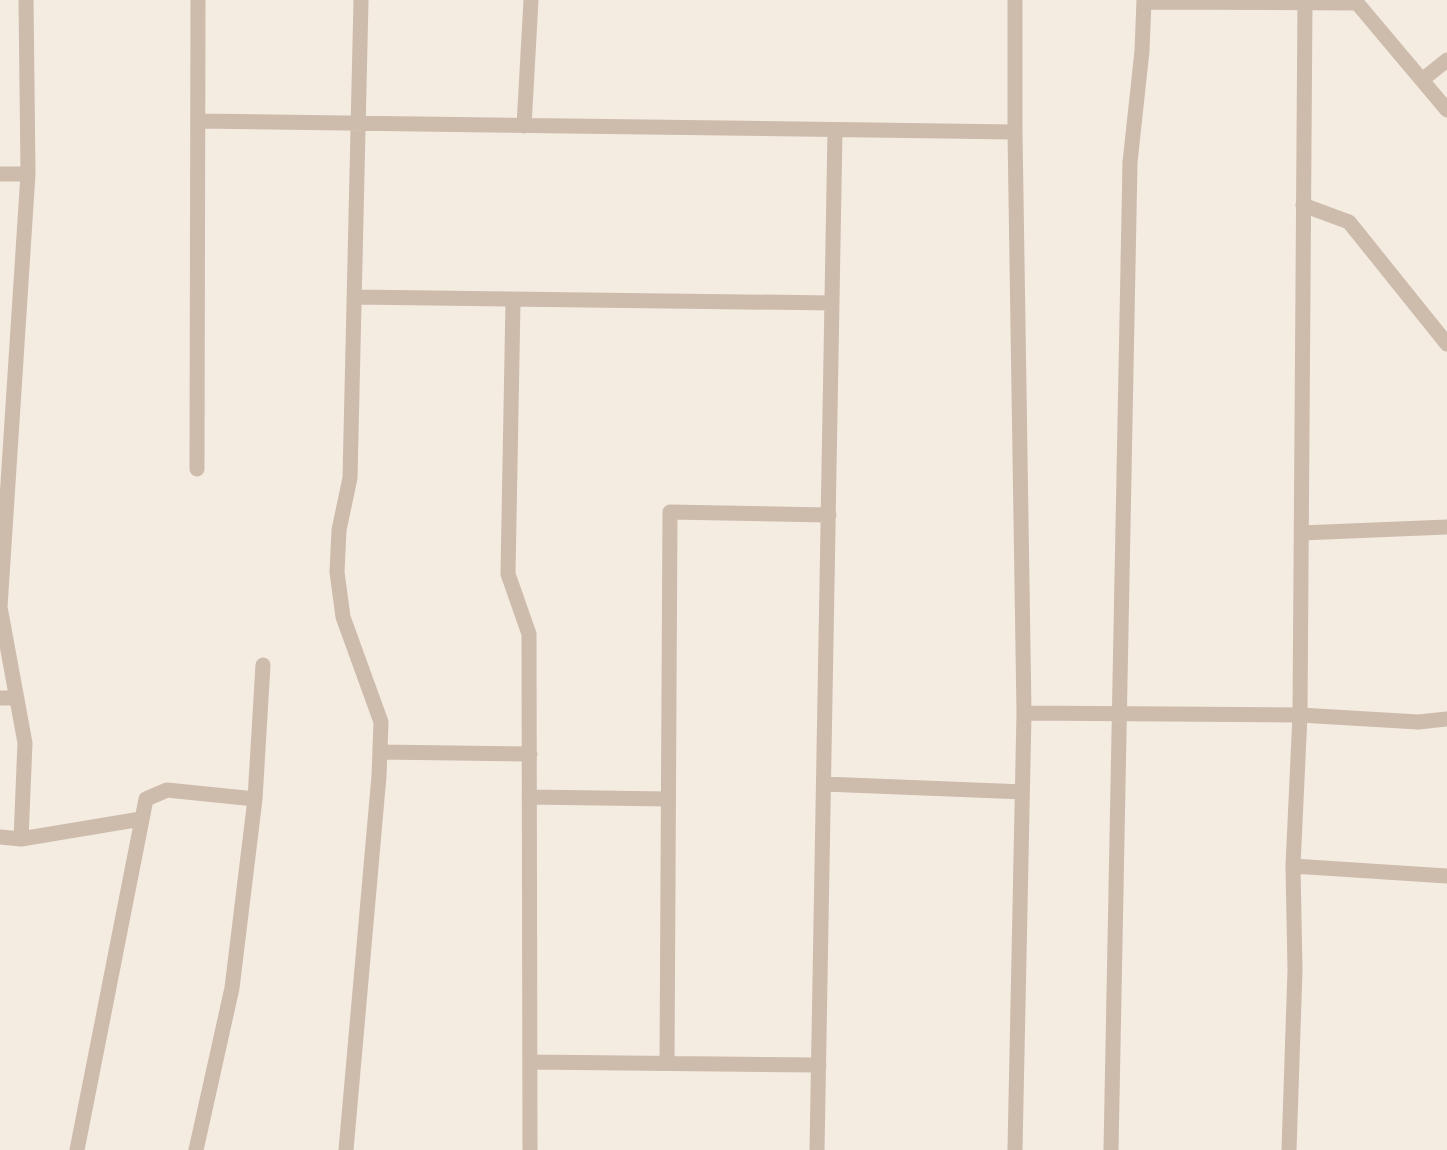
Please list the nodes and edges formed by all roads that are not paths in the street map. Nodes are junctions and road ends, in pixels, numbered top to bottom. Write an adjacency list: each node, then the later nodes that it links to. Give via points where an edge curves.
1 (26, 0): 17 (street)
2 (198, 0): 11 (street)
3 (361, 0): 12 (street)
4 (531, 0): 13 (street)
5 (1015, 0): 15 (street)
6 (1144, 1): 7 (street); 32 (street, via 1130,162)
7 (1305, 1): 9 (street, via 1357,3); 18 (street)
8 (1447, 60): 9 (street)
9 (1422, 80): 10 (street)
10 (1447, 110)
11 (199, 121): 12 (street); 23 (street)
12 (359, 124): 13 (street); 19 (street)
13 (524, 126): 14 (street)
14 (835, 130): 15 (street); 21 (street)
15 (1015, 132): 31 (street)
16 (0, 174): 17 (street)
17 (28, 174): 27 (street)
18 (1304, 205): 22 (street, via 1349,222); 26 (street)
19 (355, 297): 20 (street); 35 (street, via 350,478 339,530 337,572 343,617 381,722)
20 (513, 301): 21 (street); 36 (street, via 508,574 529,634)
21 (832, 303): 24 (street)
22 (1447, 344)
23 (197, 469)
24 (828, 515): 37 (street); 41 (street, via 670,512)
25 (1447, 527): 26 (street)
26 (1301, 532): 33 (street)
27 (3, 540): 30 (street, via 0,607)
28 (263, 665): 40 (street)
29 (0, 698): 30 (street)
30 (17, 698): 44 (street, via 25,743)
31 (1024, 713): 32 (street); 38 (street)
32 (1120, 714): 33 (street); 56 (street)
33 (1300, 715): 34 (street, via 1418,722); 45 (street)
34 (1447, 719)
35 (380, 752): 36 (street); 52 (street)
36 (530, 754): 39 (street)
37 (824, 784): 38 (street); 49 (street)
38 (1022, 792): 55 (street)
39 (529, 797): 41 (street); 47 (street)
40 (255, 799): 42 (street, via 167,790 146,799); 51 (street, via 232,988)
41 (668, 799): 48 (street)
42 (141, 819): 44 (street); 50 (street)
43 (0, 837): 44 (street)
44 (21, 839)
45 (1293, 866): 46 (street); 57 (street, via 1295,970)
46 (1447, 876)
47 (530, 1062): 48 (street); 53 (street)
48 (667, 1063): 49 (street)
49 (819, 1065): 54 (street)
50 (77, 1150)
51 (196, 1150)
52 (346, 1150)
53 (531, 1150)
54 (817, 1150)
55 (1015, 1150)
56 (1112, 1150)
57 (1289, 1150)

